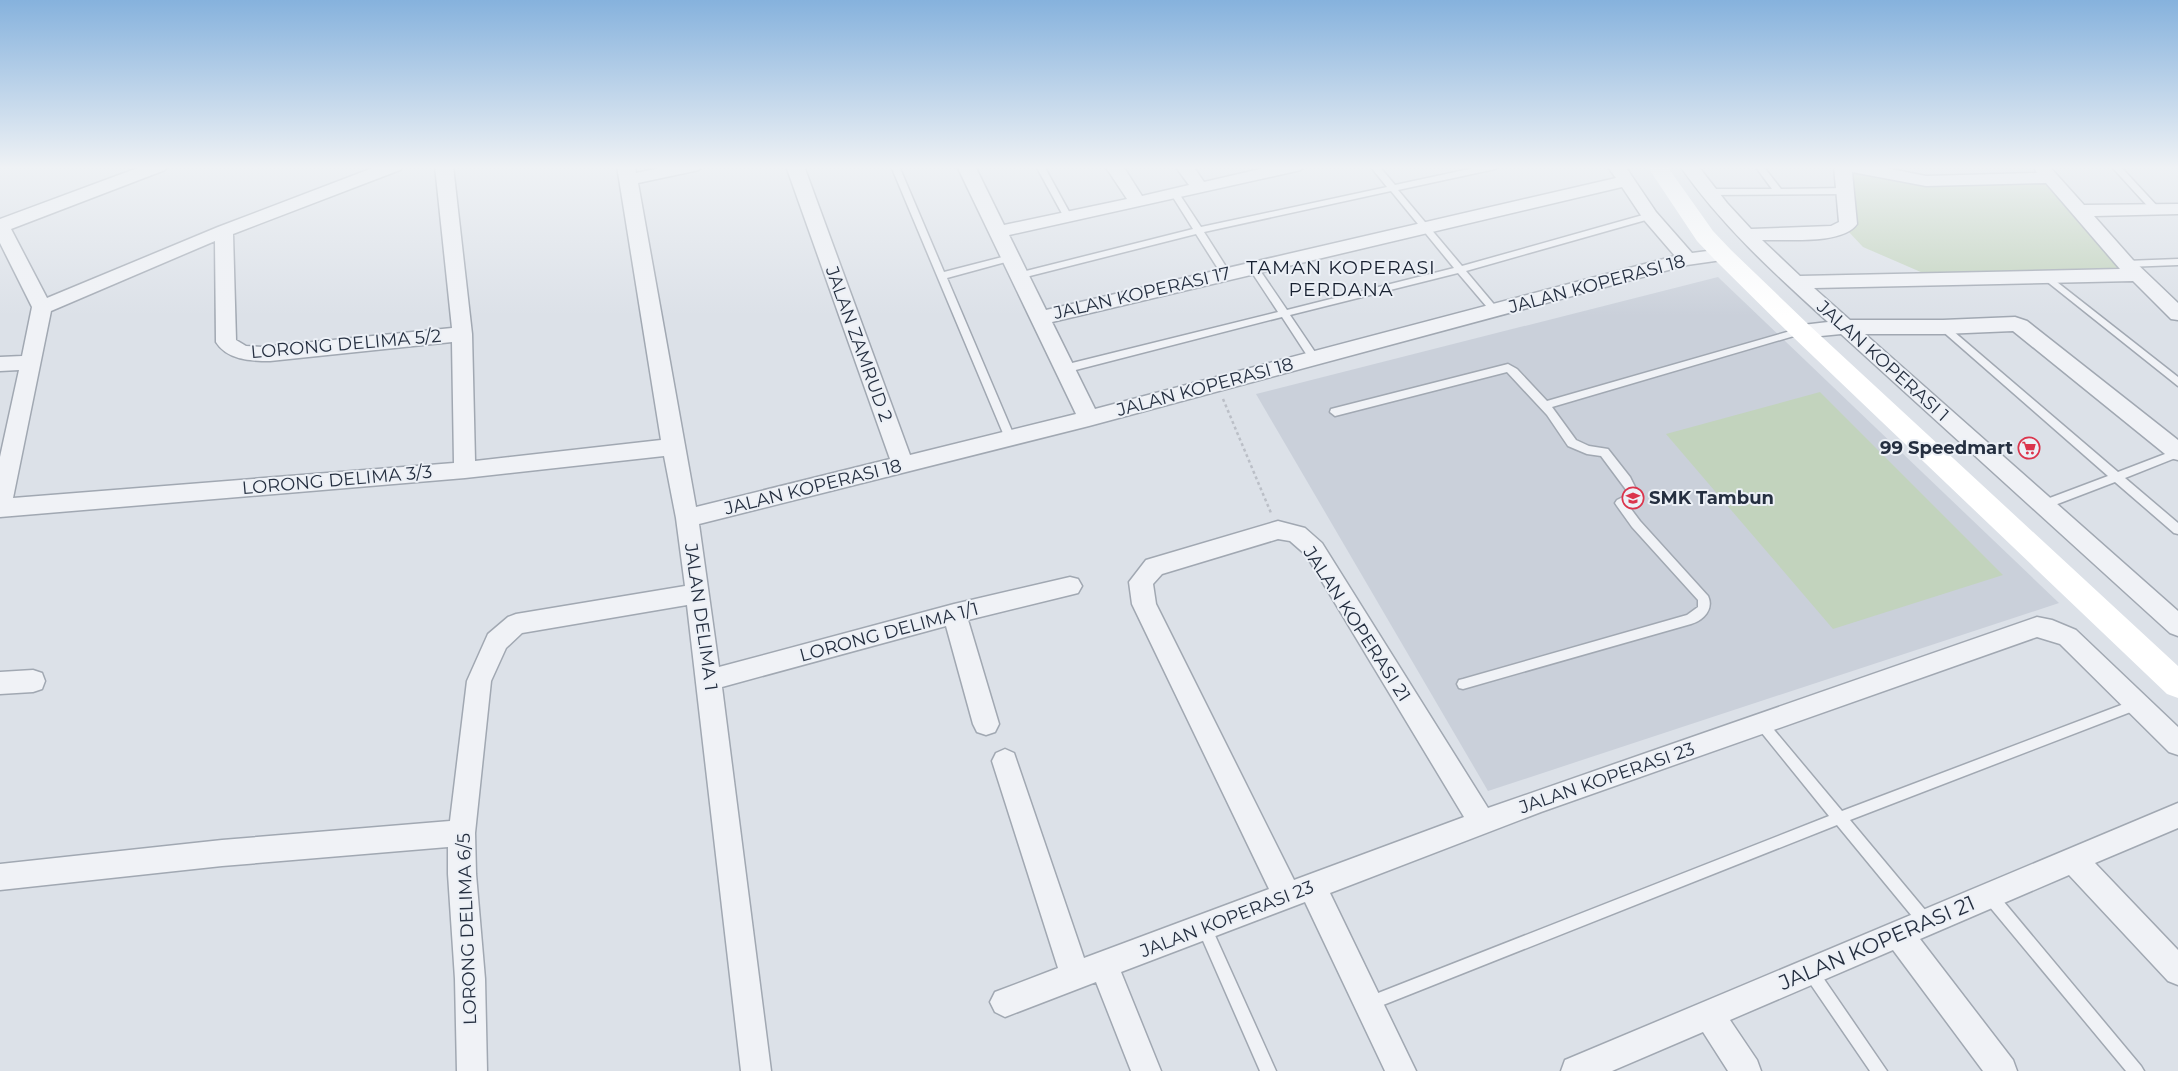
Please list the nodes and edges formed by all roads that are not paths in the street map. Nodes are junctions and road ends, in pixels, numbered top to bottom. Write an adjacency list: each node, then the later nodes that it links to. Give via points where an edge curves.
1 (27, 216): 19 (street)
2 (263, 216): 21 (street)
3 (449, 216): 44 (street)
4 (634, 216): 54 (street, JALAN DELIMA 1)
5 (813, 216): 56 (street, JALAN ZAMRUD 2)
6 (916, 216): 33 (lane)
7 (990, 216): 23 (street)
8 (1073, 216): 18 (street)
9 (1188, 216): 22 (lane)
10 (1268, 216): 22 (lane)
11 (1417, 216): 20 (lane)
12 (1469, 216): 20 (street, JALAN KOPERASI 17)
13 (1650, 216): 26 (street); 30 (lane)
14 (1691, 216): 25 (street)
15 (1729, 216): 24 (street, JALAN KOPERASI 1)
16 (1847, 216): 24 (street, via 1848,224 1835,232)
17 (2084, 216): 31 (street)
18 (1068, 217): 23 (street)
19 (1, 226): 36 (street)
20 (1427, 228): 29 (street, JALAN KOPERASI 17); 30 (lane)
21 (224, 231): 36 (street); 44 (street, LORONG DELIMA 5/2, via 226,342 241,353 270,354)
22 (1197, 231): 28 (lane); 32 (lane)
23 (998, 232): 28 (street)
24 (1745, 234): 35 (street, JALAN KOPERASI 1)
25 (1722, 255): 26 (street, JALAN KOPERASI 18); 43 (street)
26 (1687, 259): 37 (street, JALAN KOPERASI 18)
27 (2178, 262): 31 (lane)
28 (1014, 267): 33 (lane); 40 (street)
29 (1254, 268): 32 (street, JALAN KOPERASI 17); 38 (lane)
30 (1461, 269): 37 (lane); 38 (lane)
31 (2132, 269): 34 (street); 39 (street)
32 (1225, 273): 40 (street, JALAN KOPERASI 17)
33 (941, 276): 53 (lane)
34 (2048, 278): 35 (street); 49 (lane)
35 (1796, 282): 41 (street, JALAN KOPERASI 1)
36 (42, 307): 46 (street)
37 (1495, 311): 45 (street, JALAN KOPERASI 18)
38 (1286, 314): 45 (lane); 48 (lane)
39 (2178, 314)
40 (1039, 318): 48 (street)
41 (1845, 326): 42 (street); 43 (street); 59 (street, JALAN KOPERASI 1)
42 (1943, 327): 55 (street, via 2009,323 2020,326); 58 (lane)
43 (1801, 331): 50 (lane); 71 (street)
44 (462, 334): 57 (street)
45 (1314, 358): 52 (street, JALAN KOPERASI 18)
46 (30, 363): 47 (street); 60 (street)
47 (0, 364)
48 (1064, 369): 52 (street)
49 (2178, 382)
50 (1545, 406): 51 (lane, via 1508,368); 70 (lane, via 1572,443 1587,450 1604,452 1632,491 1630,499 1621,503 1704,599 1704,608 1691,618)
51 (1335, 412)
52 (1089, 418): 53 (street, JALAN KOPERASI 18)
53 (1010, 438): 56 (street, JALAN KOPERASI 18)
54 (673, 447): 57 (street, LORONG DELIMA 3/3); 61 (street, JALAN DELIMA 1)
55 (2178, 453): 58 (lane)
56 (903, 465): 61 (street, JALAN KOPERASI 18)
57 (466, 470): 60 (street, LORONG DELIMA 3/3)
58 (2118, 478): 59 (lane); 62 (lane)
59 (2043, 505): 66 (street, JALAN KOPERASI 1)
60 (0, 508)
61 (688, 518): 64 (street, JALAN DELIMA 1)
62 (2178, 530)
63 (1070, 586): 65 (street, LORONG DELIMA 1/1)
64 (696, 594): 67 (street, JALAN DELIMA 1); 80 (street, LORONG DELIMA 6/5, via 532,620 516,624 496,641 479,682)
65 (954, 614): 67 (street, LORONG DELIMA 1/1); 74 (street)
66 (2178, 626)
67 (709, 680): 96 (street, JALAN DELIMA 1)
68 (33, 681): 69 (street)
69 (0, 683)
70 (1463, 684)
71 (2178, 685)
72 (2137, 704): 73 (street, JALAN KOPERASI 23, via 2068,637 2037,627); 75 (street, JALAN KOPERASI 23); 78 (lane)
73 (1762, 723): 78 (lane); 79 (street, JALAN KOPERASI 23)
74 (986, 724)
75 (2178, 744)
76 (1005, 761): 91 (street)
77 (2178, 815): 81 (street, JALAN KOPERASI 21)
78 (1839, 818): 85 (lane); 93 (lane)
79 (1482, 822): 83 (street, JALAN KOPERASI 23); 83 (street, JALAN KOPERASI 21, via 1314,549 1297,534 1278,530 1154,567 1141,582 1144,604)
80 (462, 833): 82 (street, via 222,853); 95 (street, LORONG DELIMA 6/5)
81 (2074, 860): 84 (street, JALAN KOPERASI 21); 89 (street)
82 (0, 877)
83 (1299, 891): 86 (street, JALAN KOPERASI 23); 93 (street)
84 (1989, 895): 85 (street, JALAN KOPERASI 21); 104 (lane)
85 (1926, 922): 87 (street, JALAN KOPERASI 21)
86 (1204, 927): 88 (street, JALAN KOPERASI 23); 98 (lane)
87 (1899, 935): 90 (street, JALAN KOPERASI 21); 103 (street)
88 (1104, 965): 91 (street, JALAN KOPERASI 23); 97 (street)
89 (2178, 971)
90 (1810, 972): 94 (street, JALAN KOPERASI 21); 102 (lane)
91 (1075, 976): 92 (street, JALAN KOPERASI 23)
92 (1005, 1002)
93 (1368, 1004): 99 (street)
94 (1710, 1015): 100 (street, JALAN KOPERASI 21); 101 (street)
95 (472, 1071)
96 (756, 1071)
97 (1146, 1071)
98 (1268, 1071)
99 (1401, 1071)
100 (1576, 1071)
101 (1746, 1071)
102 (1880, 1071)
103 (2002, 1071)
104 (2136, 1071)

